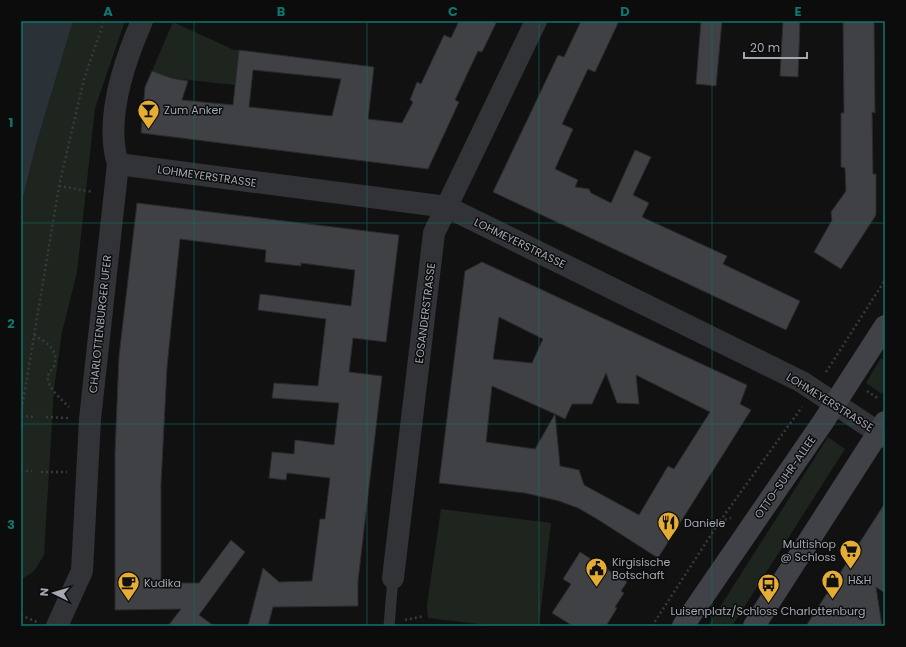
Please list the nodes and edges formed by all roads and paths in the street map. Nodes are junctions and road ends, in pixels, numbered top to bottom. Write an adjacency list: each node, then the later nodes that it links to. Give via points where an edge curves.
1 (104, 21): 5 (path, via 84,79)
2 (142, 21): 4 (street, CHARLOTTENBURGER UFER, via 130,48 117,101 113,148)
3 (536, 21): 7 (street, EOSANDERSTRASSE)
4 (118, 164): 7 (street, LOHMEYERSTRASSE); 27 (street, CHARLOTTENBURGER UFER, via 90,419 82,570)
5 (58, 186): 6 (path); 10 (path)
6 (97, 192)
7 (447, 208): 13 (street, LOHMEYERSTRASSE, via 802,382); 24 (street, EOSANDERSTRASSE, via 434,233)
8 (885, 280): 11 (path)
9 (885, 326): 13 (main road, OTTO-SUHR-ALLEE)
10 (34, 334): 14 (path, via 52,346 54,366 49,372 48,379); 15 (path)
11 (825, 373)
12 (805, 402): 29 (path, via 720,521)
13 (835, 404): 19 (street, LOHMEYERSTRASSE); 30 (main road, OTTO-SUHR-ALLEE)
14 (74, 413)
15 (21, 415): 16 (path)
16 (35, 417)
17 (46, 417): 18 (path)
18 (56, 418)
19 (883, 431): 31 (main road)
20 (21, 471): 21 (path)
21 (32, 471)
22 (41, 472): 23 (path)
23 (50, 472)
24 (393, 578): 28 (lane, EOSANDERSTRASSE)
25 (21, 615): 26 (path)
26 (34, 621)
27 (57, 626)
28 (389, 626)
29 (652, 626)
30 (683, 626)
31 (754, 626)

